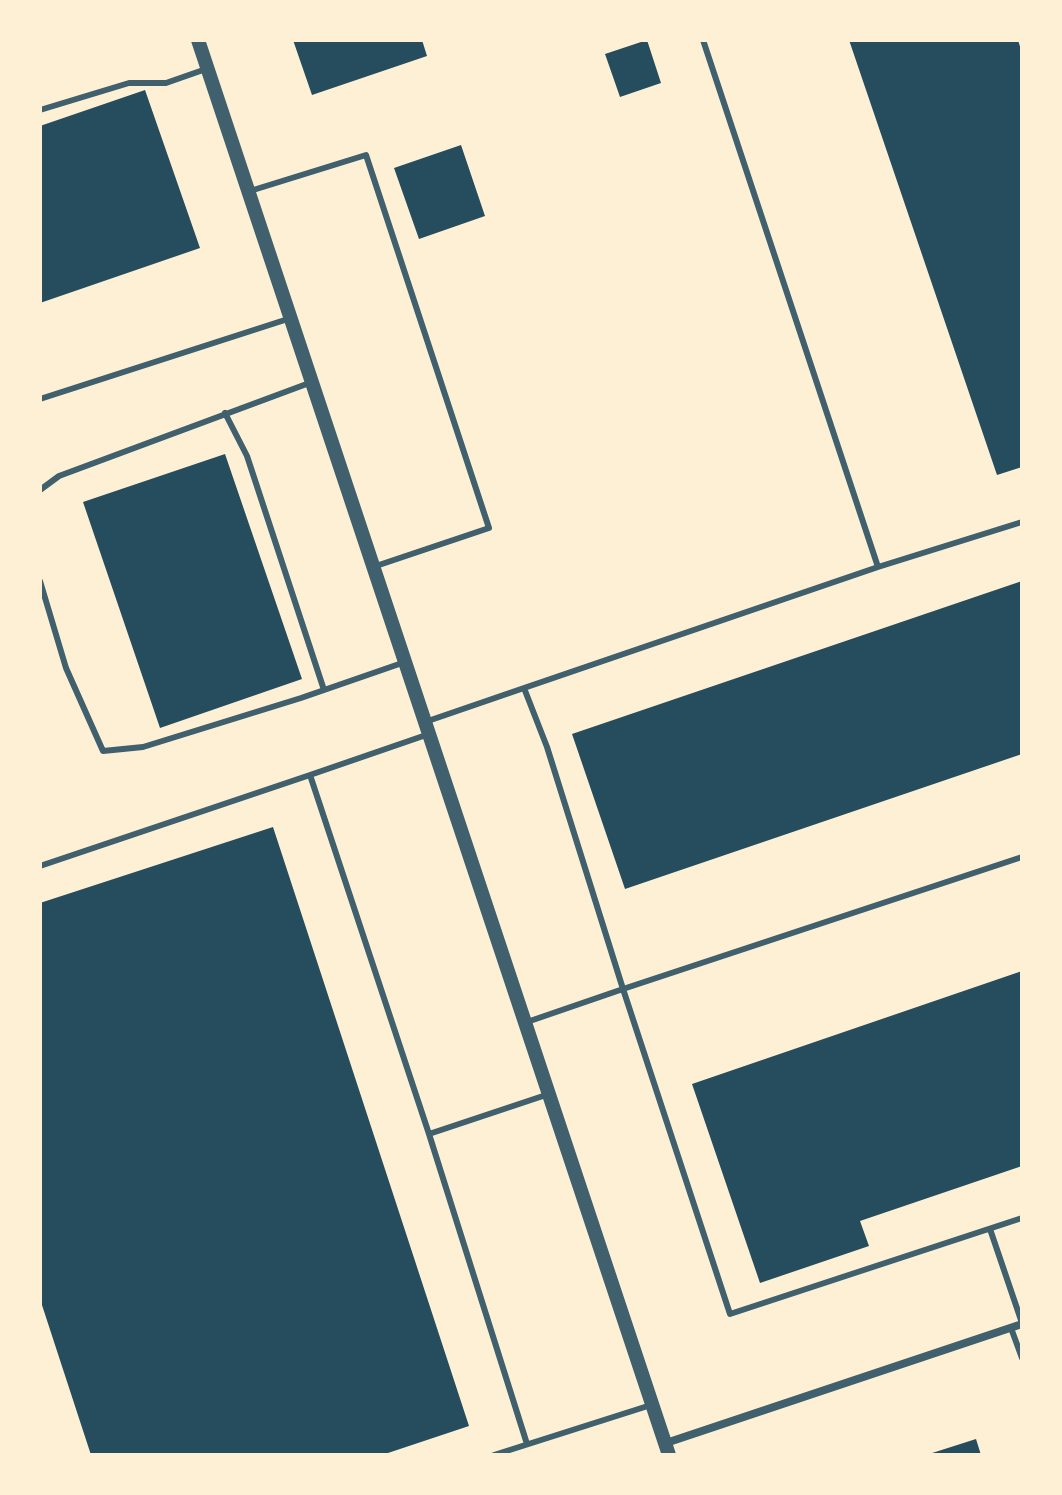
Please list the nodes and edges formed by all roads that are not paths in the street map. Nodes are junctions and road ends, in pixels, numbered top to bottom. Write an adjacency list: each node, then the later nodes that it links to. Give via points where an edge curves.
1 (198, 40): 3 (street)
2 (703, 40): 13 (lane)
3 (208, 69): 4 (lane, via 166,83 129,83); 5 (street)
4 (40, 110)
5 (248, 191): 6 (street); 12 (lane, via 366,155 412,292 489,528)
6 (291, 318): 7 (street); 8 (lane)
7 (312, 382): 9 (lane); 12 (street)
8 (40, 399)
9 (225, 413): 10 (lane, via 59,476); 17 (lane, via 247,456)
10 (40, 490)
11 (1022, 522): 13 (lane)
12 (373, 567): 15 (street)
13 (878, 567): 16 (lane)
14 (40, 581): 17 (lane, via 66,668 103,751 143,747)
15 (405, 662): 17 (lane); 18 (street)
16 (524, 688): 18 (lane); 22 (lane)
17 (324, 690)
18 (427, 728): 19 (lane); 23 (street)
19 (310, 775): 21 (lane); 25 (lane)
20 (1022, 857): 22 (lane)
21 (40, 866)
22 (623, 989): 23 (lane); 27 (lane, via 730,1314)
23 (525, 1022): 24 (street)
24 (549, 1094): 25 (lane); 31 (street)
25 (429, 1134): 32 (lane)
26 (1022, 1218): 27 (lane)
27 (990, 1229): 28 (lane)
28 (1022, 1324): 29 (street)
29 (1011, 1328): 30 (lane); 33 (street)
30 (1022, 1358)
31 (653, 1404): 32 (lane); 33 (street)
32 (527, 1444): 34 (lane)
33 (668, 1449)
34 (494, 1455)

